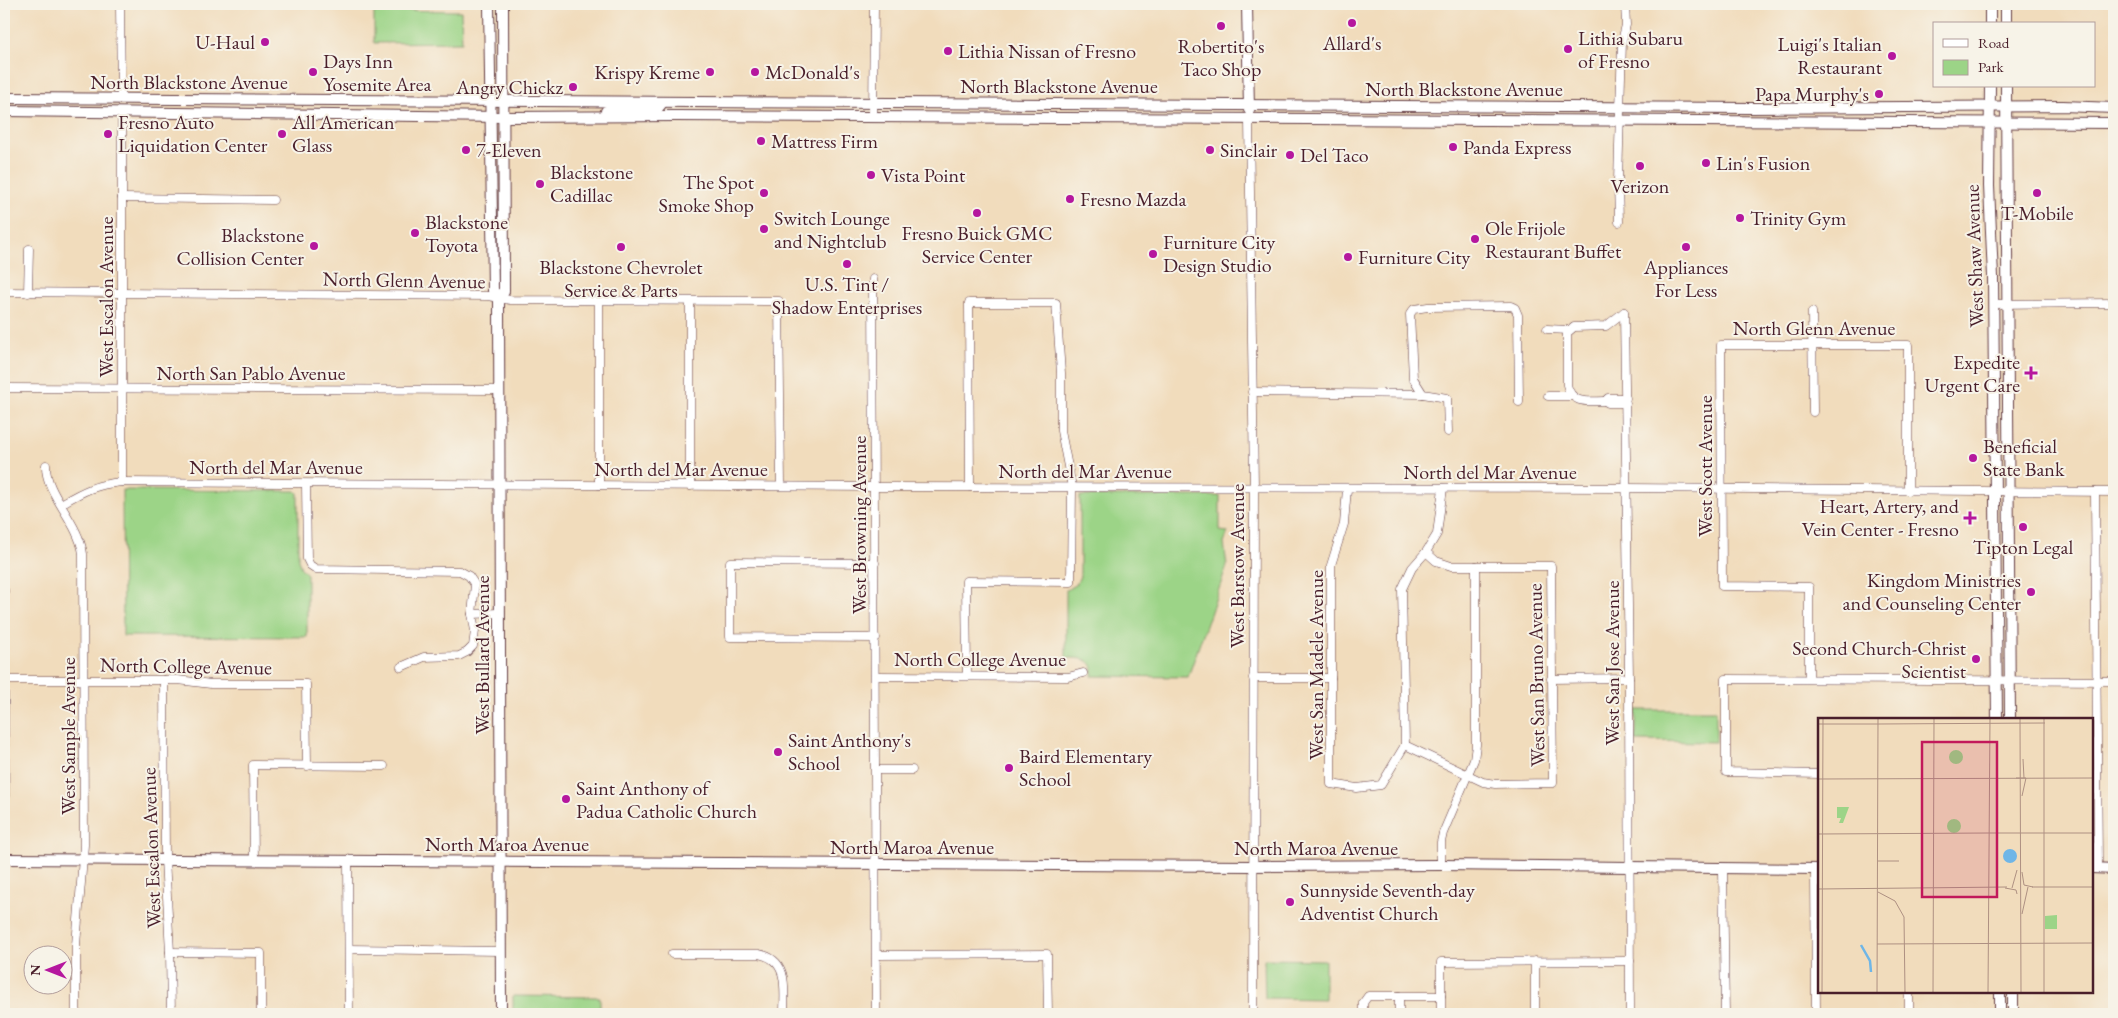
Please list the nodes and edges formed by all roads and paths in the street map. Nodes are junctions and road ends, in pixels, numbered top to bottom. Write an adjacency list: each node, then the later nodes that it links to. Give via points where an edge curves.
1 (120, 4): 14 (street)
2 (489, 4): 16 (main road, West Bullard Avenue)
3 (503, 4): 17 (main road, West Bullard Avenue)
4 (874, 4): 20 (street)
5 (1247, 4): 21 (main road)
6 (1626, 4): 25 (street)
7 (1990, 4): 9 (main road)
8 (2006, 4): 10 (main road)
9 (1990, 22)
10 (2006, 22)
11 (1990, 88): 23 (main road, West Shaw Avenue)
12 (2006, 88): 24 (main road, West Shaw Avenue)
13 (4, 98): 14 (main road, North Blackstone Avenue)
14 (121, 99): 15 (main road, North Blackstone Avenue); 28 (main road, via 115,105 90,106)
15 (181, 99): 16 (main road, North Blackstone Avenue); 29 (main road, via 163,105 131,105)
16 (490, 100): 17 (main road, North Blackstone Avenue); 30 (main road, West Bullard Avenue)
17 (503, 100): 18 (main road, North Blackstone Avenue); 32 (main road, West Bullard Avenue)
18 (663, 102): 19 (main road, North Blackstone Avenue); 33 (main road, via 654,109 616,110)
19 (726, 102): 20 (main road, North Blackstone Avenue); 31 (main road, via 718,108 678,109)
20 (873, 103): 21 (main road, North Blackstone Avenue); 34 (street)
21 (1248, 105): 22 (main road, North Blackstone Avenue); 35 (main road)
22 (1485, 106): 25 (main road, North Blackstone Avenue); 36 (main road, via 1482,111 1475,112 1426,112)
23 (1990, 106): 24 (main road, North Blackstone Avenue); 25 (main road, North Blackstone Avenue); 38 (main road, West Shaw Avenue)
24 (2005, 106): 26 (main road, North Blackstone Avenue); 40 (main road, West Shaw Avenue)
25 (1620, 107): 37 (street)
26 (2114, 108)
27 (4, 112): 28 (main road, North Blackstone Avenue)
28 (84, 112): 29 (main road, North Blackstone Avenue)
29 (122, 112): 30 (main road, North Blackstone Avenue); 41 (street, West Escalon Avenue)
30 (490, 116): 32 (main road, North Blackstone Avenue); 43 (main road, West Bullard Avenue)
31 (671, 116): 33 (main road, North Blackstone Avenue); 34 (main road, North Blackstone Avenue)
32 (504, 117): 33 (main road, North Blackstone Avenue); 46 (main road, West Bullard Avenue)
33 (573, 117)
34 (873, 117): 35 (main road, North Blackstone Avenue)
35 (1249, 119): 36 (main road, North Blackstone Avenue); 65 (street, West Barstow Avenue)
36 (1414, 120): 37 (main road, North Blackstone Avenue)
37 (1620, 121): 38 (main road, North Blackstone Avenue); 44 (street)
38 (1989, 122): 40 (main road, North Blackstone Avenue); 54 (main road, West Shaw Avenue)
39 (2112, 122): 40 (main road, North Blackstone Avenue)
40 (2006, 123): 55 (main road, West Shaw Avenue)
41 (122, 198): 42 (street); 50 (street, West Escalon Avenue)
42 (273, 200)
43 (491, 202): 46 (main road, via 497,211 499,249); 51 (main road, West Bullard Avenue, via 493,291)
44 (1619, 222)
45 (29, 249): 49 (street)
46 (504, 264): 51 (main road, West Bullard Avenue, via 504,292)
47 (873, 279): 81 (street, West Browning Avenue)
48 (4, 292): 49 (street, North Glenn Avenue)
49 (28, 293): 50 (street, North Glenn Avenue)
50 (122, 293): 51 (street, North Glenn Avenue); 63 (street, West Escalon Avenue)
51 (498, 297): 52 (street, North Glenn Avenue, via 510,300); 64 (main road, West Bullard Avenue)
52 (599, 300): 53 (street, North Glenn Avenue); 77 (street)
53 (690, 302): 78 (street); 79 (street, North Glenn Avenue, via 779,301)
54 (1993, 304): 55 (street); 89 (main road, West Shaw Avenue)
55 (2006, 304): 56 (street); 90 (main road, West Shaw Avenue)
56 (2114, 304)
57 (1812, 312): 61 (street)
58 (1547, 329): 59 (street)
59 (1569, 330): 68 (street, via 1566,338 1567,385); 69 (street, West San Jose Avenue, via 1606,326 1624,312)
60 (1721, 344): 61 (street, North Glenn Avenue); 87 (street, West Scott Avenue)
61 (1812, 344): 71 (street); 88 (street, North Glenn Avenue, via 1908,344)
62 (4, 388): 63 (street, North San Pablo Avenue)
63 (122, 388): 64 (street, North San Pablo Avenue); 74 (street, West Escalon Avenue)
64 (498, 390): 76 (main road, West Bullard Avenue)
65 (1252, 392): 66 (street); 83 (street, West Barstow Avenue)
66 (1424, 394): 70 (street, via 1413,378 1410,314 1414,309 1511,306 1518,315); 72 (street, via 1447,398)
67 (1548, 396): 68 (street)
68 (1571, 396): 69 (street, via 1586,401 1608,398)
69 (1626, 401): 85 (street, West San Jose Avenue)
70 (1519, 402)
71 (1813, 412)
72 (1448, 432)
73 (46, 465): 93 (street, West Sample Avenue, via 47,479)
74 (122, 482): 75 (street, North del Mar Avenue); 93 (street, North del Mar Avenue, via 89,488)
75 (306, 484): 76 (street, North del Mar Avenue); 99 (street, via 307,559 310,565 316,569 460,571 475,585)
76 (499, 485): 77 (street, North del Mar Avenue); 98 (main road, West Bullard Avenue)
77 (599, 485): 78 (street, North del Mar Avenue)
78 (690, 486): 79 (street, North del Mar Avenue)
79 (781, 486): 81 (street, North del Mar Avenue)
80 (970, 486): 81 (street, North del Mar Avenue); 82 (street, North del Mar Avenue); 82 (street, via 968,303 1056,303 1061,430)
81 (875, 487): 95 (street, West Browning Avenue)
82 (1072, 488): 83 (street, North del Mar Avenue); 104 (street, via 1071,582 966,581)
83 (1254, 488): 86 (street, North del Mar Avenue); 105 (street, West Barstow Avenue)
84 (1443, 488): 85 (street, North del Mar Avenue); 86 (street, North del Mar Avenue); 94 (street, via 1437,534)
85 (1627, 488): 87 (street, North del Mar Avenue); 108 (street, West San Jose Avenue)
86 (1347, 489): 106 (street, West San Madele Avenue, via 1344,524 1331,565)
87 (1720, 490): 88 (street, North del Mar Avenue); 109 (street, West Scott Avenue, via 1722,586 1809,587)
88 (1908, 491): 89 (street, North del Mar Avenue)
89 (1995, 492): 90 (street, North del Mar Avenue); 116 (main road, West Shaw Avenue)
90 (2008, 492): 91 (street, North del Mar Avenue); 113 (main road, West Shaw Avenue)
91 (2095, 492): 92 (street, North del Mar Avenue); 114 (street)
92 (2114, 492)
93 (61, 504): 111 (street, West Sample Avenue, via 82,544)
94 (1426, 552): 96 (street, via 1436,561 1451,566); 119 (street, via 1412,568 1402,589)
95 (875, 562): 100 (street, West Browning Avenue); 100 (street, North College Avenue, via 730,562 730,638)
96 (1476, 566): 107 (street, West San Bruno Avenue, via 1551,566); 125 (street, via 1476,745)
97 (4, 590): 110 (street)
98 (499, 613): 99 (street); 131 (main road, West Bullard Avenue)
99 (472, 614): 101 (street, via 475,640 467,652 459,656 424,657)
100 (876, 638): 103 (street, West Browning Avenue)
101 (400, 667)
102 (1083, 673): 104 (street, North College Avenue, via 1068,677)
103 (876, 676): 104 (street, North College Avenue); 122 (street, West Browning Avenue)
104 (967, 676)
105 (1253, 678): 106 (street); 134 (street, West Barstow Avenue)
106 (1331, 678): 119 (street, West San Madele Avenue, via 1331,784 1357,788 1381,785)
107 (1551, 678): 108 (street); 125 (street, West San Bruno Avenue, via 1553,783 1494,784)
108 (1629, 678): 135 (street, West San Jose Avenue)
109 (1809, 679): 116 (street); 124 (street, via 1726,679 1726,772)
110 (4, 680): 111 (street, North College Avenue); 126 (street)
111 (84, 680): 112 (street, North College Avenue); 128 (street, West Sample Avenue)
112 (164, 680): 120 (street, North College Avenue, via 211,684 306,684); 127 (street, West Escalon Avenue)
113 (2010, 681): 114 (street); 116 (street); 118 (main road, West Shaw Avenue)
114 (2097, 681): 115 (street); 137 (street)
115 (2114, 681)
116 (1997, 682): 117 (main road, West Shaw Avenue)
117 (1997, 718)
118 (2010, 718)
119 (1405, 745): 125 (street)
120 (307, 766): 121 (street); 129 (street, via 253,765)
121 (384, 766)
122 (876, 770): 123 (street); 132 (street, West Browning Avenue)
123 (912, 770)
124 (1818, 774)
125 (1467, 776): 133 (street, via 1443,833)
126 (5, 859): 128 (main road, North Maroa Avenue)
127 (165, 859): 128 (main road, North Maroa Avenue); 129 (main road, North Maroa Avenue); 142 (street, West Escalon Avenue)
128 (84, 860): 152 (street, West Sample Avenue, via 76,945)
129 (254, 860): 130 (main road, North Maroa Avenue)
130 (348, 861): 131 (main road, North Maroa Avenue); 140 (street)
131 (500, 862): 132 (main road, North Maroa Avenue); 141 (main road, West Bullard Avenue)
132 (877, 864): 134 (main road, North Maroa Avenue); 144 (street, West Browning Avenue)
133 (1441, 865): 134 (main road, North Maroa Avenue); 135 (main road, North Maroa Avenue)
134 (1252, 866): 160 (street, West Barstow Avenue)
135 (1628, 867): 136 (main road, North Maroa Avenue); 146 (street, West San Jose Avenue)
136 (1723, 868): 138 (main road, North Maroa Avenue); 166 (street)
137 (2095, 868): 139 (main road)
138 (1817, 869): 167 (street)
139 (2114, 869)
140 (349, 949): 141 (street); 155 (street)
141 (500, 951): 156 (main road, West Bullard Avenue)
142 (170, 952): 153 (street, West Escalon Avenue); 154 (street, via 261,953)
143 (672, 954): 157 (street, via 759,954 775,960 782,970)
144 (877, 955): 158 (street, West Browning Avenue); 159 (street, via 1048,954)
145 (1535, 961): 146 (street); 151 (street, via 1441,962); 164 (street)
146 (1630, 962): 165 (street, West San Jose Avenue)
147 (1909, 993): 168 (street)
148 (2000, 993): 169 (main road)
149 (2013, 993): 170 (main road)
150 (1399, 996): 151 (street); 161 (street, via 1368,996 1363,1002); 162 (street)
151 (1441, 996): 163 (street)
152 (76, 1014)
153 (171, 1014)
154 (261, 1014)
155 (349, 1014)
156 (501, 1014)
157 (784, 1014)
158 (876, 1014)
159 (1048, 1014)
160 (1253, 1014)
161 (1364, 1014)
162 (1399, 1014)
163 (1441, 1014)
164 (1535, 1014)
165 (1630, 1014)
166 (1725, 1014)
167 (1816, 1014)
168 (1909, 1014)
169 (2000, 1014)
170 (2013, 1014)

